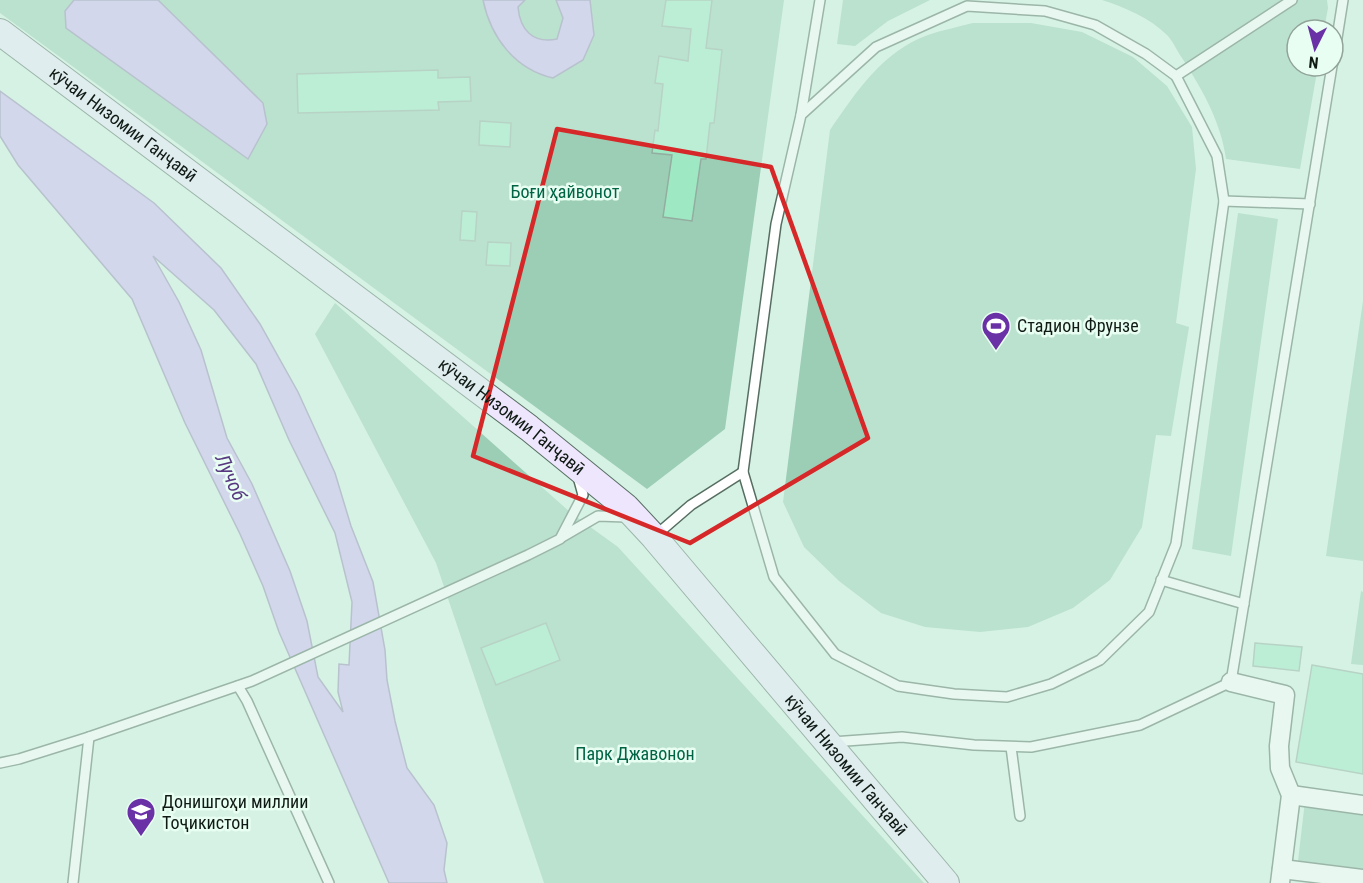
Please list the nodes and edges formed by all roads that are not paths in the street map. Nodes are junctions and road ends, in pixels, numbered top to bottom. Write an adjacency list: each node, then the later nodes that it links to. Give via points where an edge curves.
1 (820, 0): 10 (lane)
2 (1047, 0): 5 (lane)
3 (1292, 0): 8 (lane)
4 (1343, 0): 6 (lane)
5 (1045, 11): 8 (lane, via 1095,25); 10 (lane, via 966,6 876,47)
6 (1340, 18)
7 (0, 32): 13 (street, кӯчаи Низомии Ганҷавӣ)
8 (1176, 76): 11 (lane, via 1217,156)
9 (1331, 78): 12 (lane)
10 (801, 115): 14 (lane, via 776,224)
11 (1224, 201): 12 (lane); 17 (lane, via 1176,544)
12 (1310, 204): 18 (lane)
13 (575, 465): 15 (street, кӯчаи Низомии Ганҷавӣ); 16 (lane, via 583,495)
14 (743, 472): 15 (lane, via 691,505); 17 (lane, via 774,577 835,654 898,686 1006,697 1051,684 1100,660 1149,612)
15 (645, 527): 16 (lane, via 613,515 598,516); 22 (street, кӯчаи Низомии Ганҷавӣ)
16 (560, 539): 20 (lane)
17 (1161, 580): 18 (lane)
18 (1244, 604): 19 (lane)
19 (1231, 682): 23 (lane, via 1140,725 1031,747); 25 (street, via 1285,694 1280,768)
20 (238, 686): 21 (lane); 31 (lane)
21 (89, 737): 24 (lane); 30 (lane)
22 (828, 742): 23 (lane, via 902,737); 32 (street, кӯчаи Низомии Ганҷавӣ)
23 (1011, 747): 27 (lane)
24 (0, 763)
25 (1291, 795): 26 (street); 28 (street)
26 (1363, 805)
27 (1020, 816)
28 (1281, 876): 29 (street)
29 (1363, 879)
30 (74, 883)
31 (329, 883)
32 (946, 883)

